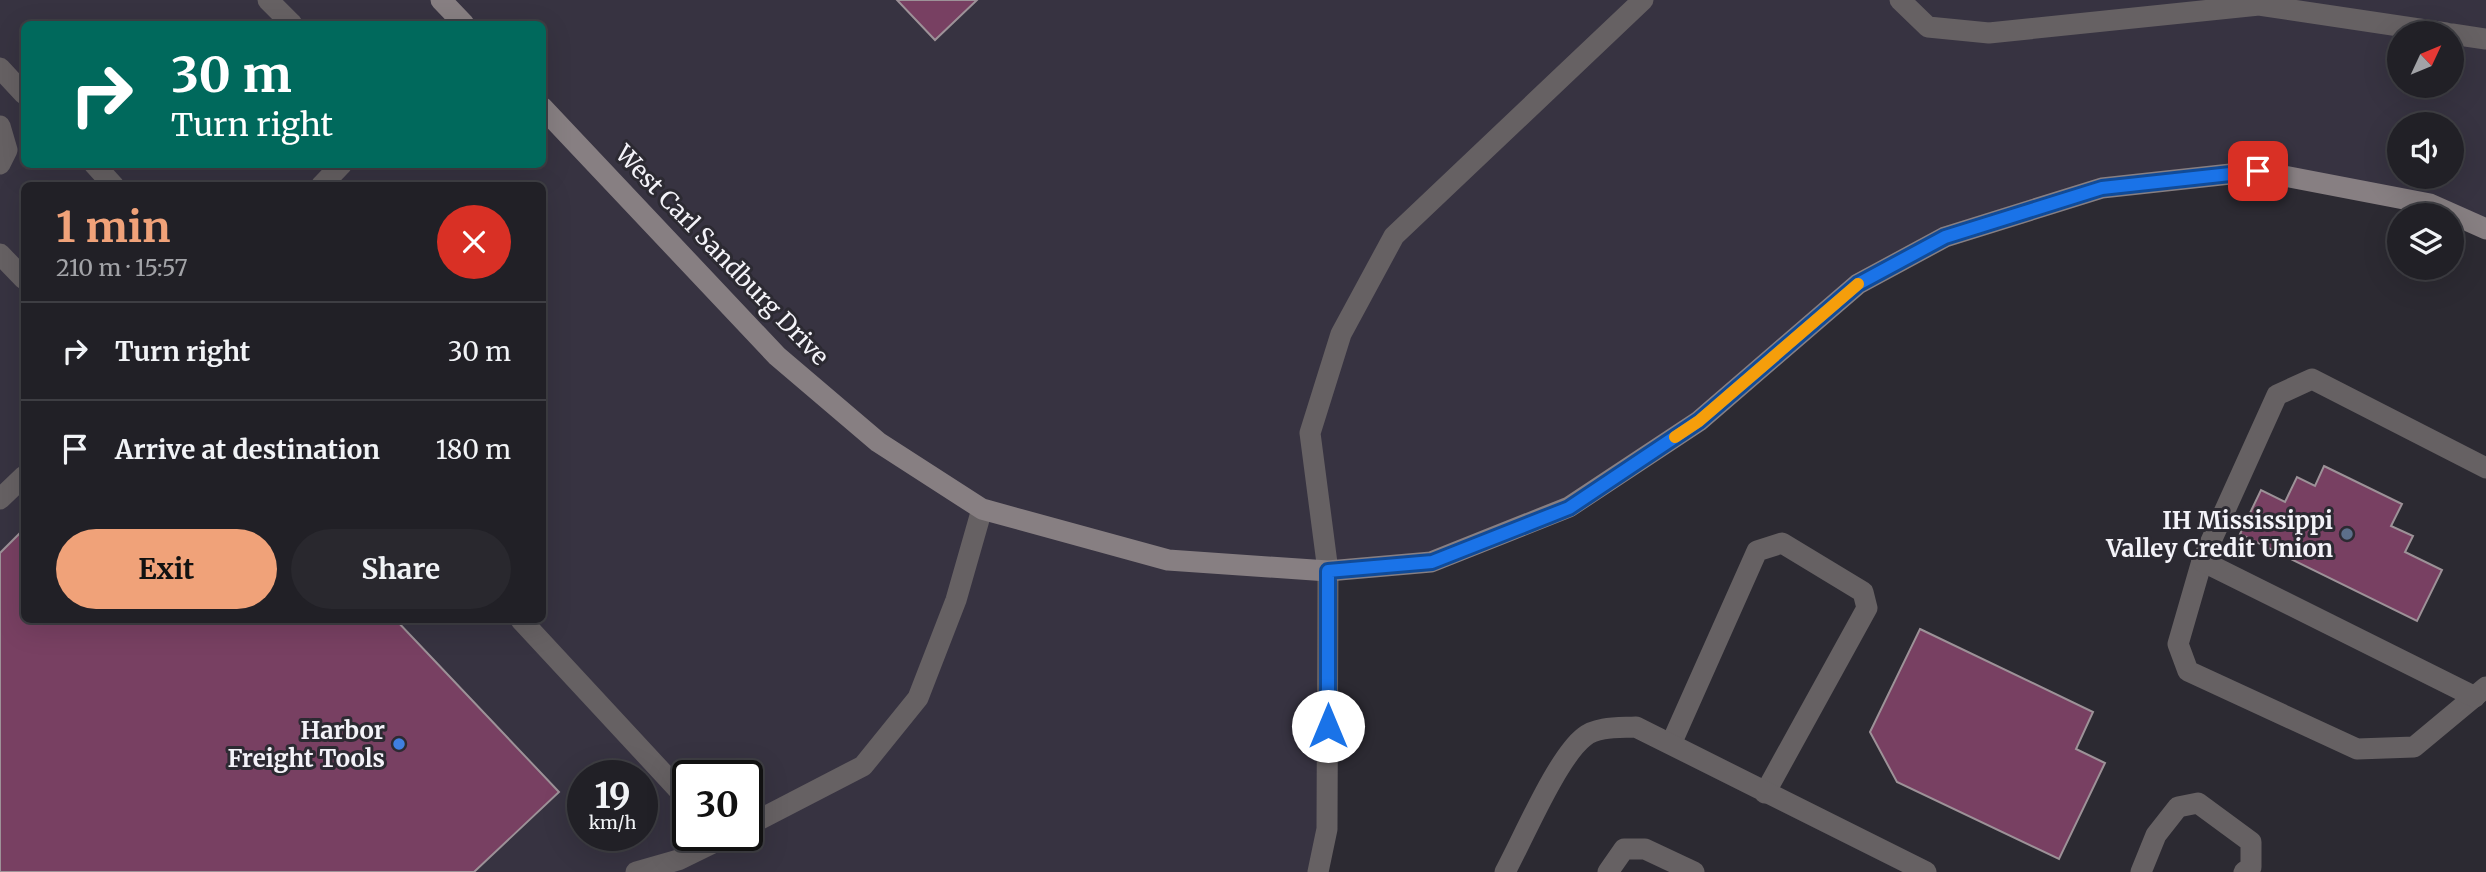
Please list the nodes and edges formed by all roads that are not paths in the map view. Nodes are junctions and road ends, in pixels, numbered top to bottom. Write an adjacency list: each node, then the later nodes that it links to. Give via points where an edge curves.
1 (268, 0): 5 (street)
2 (441, 0): 6 (street)
3 (1643, 0): 27 (street, via 1394,236 1341,334 1310,433)
4 (1900, 0): 7 (street, via 1928,27 1989,33 2259,5)
5 (289, 21)
6 (461, 21)
7 (2387, 24)
8 (2464, 36): 9 (street)
9 (2486, 39)
10 (0, 68): 11 (street)
11 (21, 90)
12 (546, 111): 25 (street, West Carl Sandburg Drive, via 777,356 878,442)
13 (0, 126): 14 (street, via 7,150)
14 (0, 164)
15 (98, 168): 17 (street)
16 (338, 168): 18 (street)
17 (110, 182)
18 (325, 182)
19 (2486, 229): 27 (street, West Carl Sandburg Drive, via 2430,204 2258,171 2102,188 1945,237 1858,284 1699,421 1569,508 1432,562)
20 (0, 254): 21 (street)
21 (21, 276)
22 (2486, 468): 26 (street, via 2312,379 2277,396)
23 (21, 479): 24 (street)
24 (0, 499)
25 (982, 509): 27 (street, West Carl Sandburg Drive, via 1168,560); 33 (street, via 956,600 918,698 863,766)
26 (2202, 561): 29 (street); 29 (street, via 2178,645 2188,671 2357,749 2414,747)
27 (1328, 571): 36 (street, via 1328,829)
28 (524, 623): 31 (street)
29 (2481, 692)
30 (1671, 744): 32 (street); 32 (street, via 1757,551 1782,542 1863,592 1867,608); 37 (street, via 1636,727 1606,728 1585,736 1564,760)
31 (672, 783)
32 (1765, 793): 40 (street)
33 (763, 818)
34 (695, 851): 35 (street)
35 (636, 872)
36 (1318, 872)
37 (1506, 872)
38 (1608, 872): 39 (street, via 1624,849 1645,849)
39 (1694, 872)
40 (1926, 872)
41 (2141, 872): 42 (street, via 2156,835 2178,807 2198,803 2251,842 2250,866)
42 (2244, 872)

